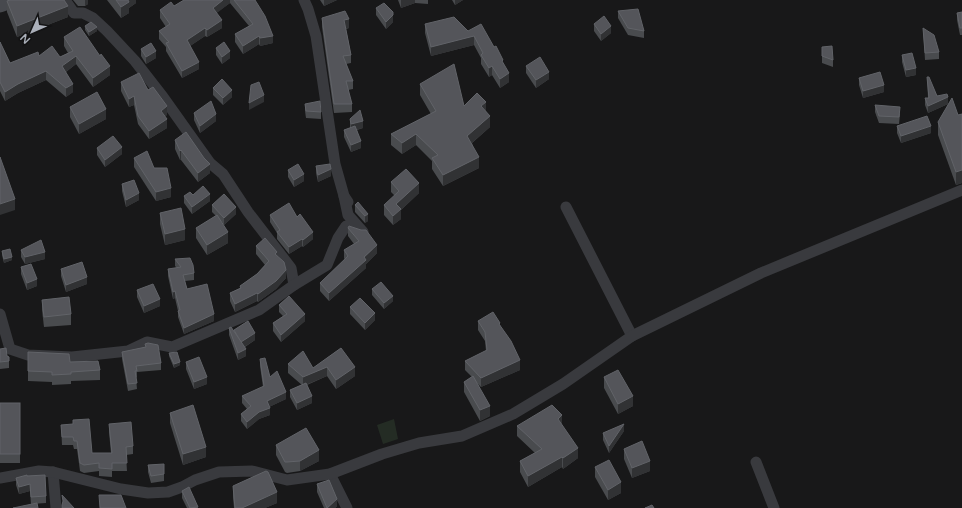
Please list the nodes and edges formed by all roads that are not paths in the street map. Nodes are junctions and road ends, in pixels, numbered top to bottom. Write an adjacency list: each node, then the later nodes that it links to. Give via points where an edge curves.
1 (14, 0): 4 (main road)
2 (65, 0): 7 (street, via 74,13 83,13 93,18 108,31 135,61 291,268)
3 (304, 0): 7 (street, via 316,36 332,148 347,199 348,215 363,232 346,226 327,265)
4 (0, 5)
5 (962, 190): 9 (street, via 761,272)
6 (566, 207): 9 (street)
7 (294, 285): 8 (street, via 259,310 172,347 147,342 128,351 72,357 28,355 10,349)
8 (0, 314)
9 (632, 336): 12 (street, via 563,384 513,414 462,436 419,443)
10 (756, 462): 16 (street)
11 (53, 472): 12 (street, via 120,490 148,493 168,492 219,472 252,471 286,480); 13 (street, via 39,471); 14 (street)
12 (330, 474): 15 (street)
13 (0, 478)
14 (56, 508)
15 (347, 508)
16 (774, 508)

